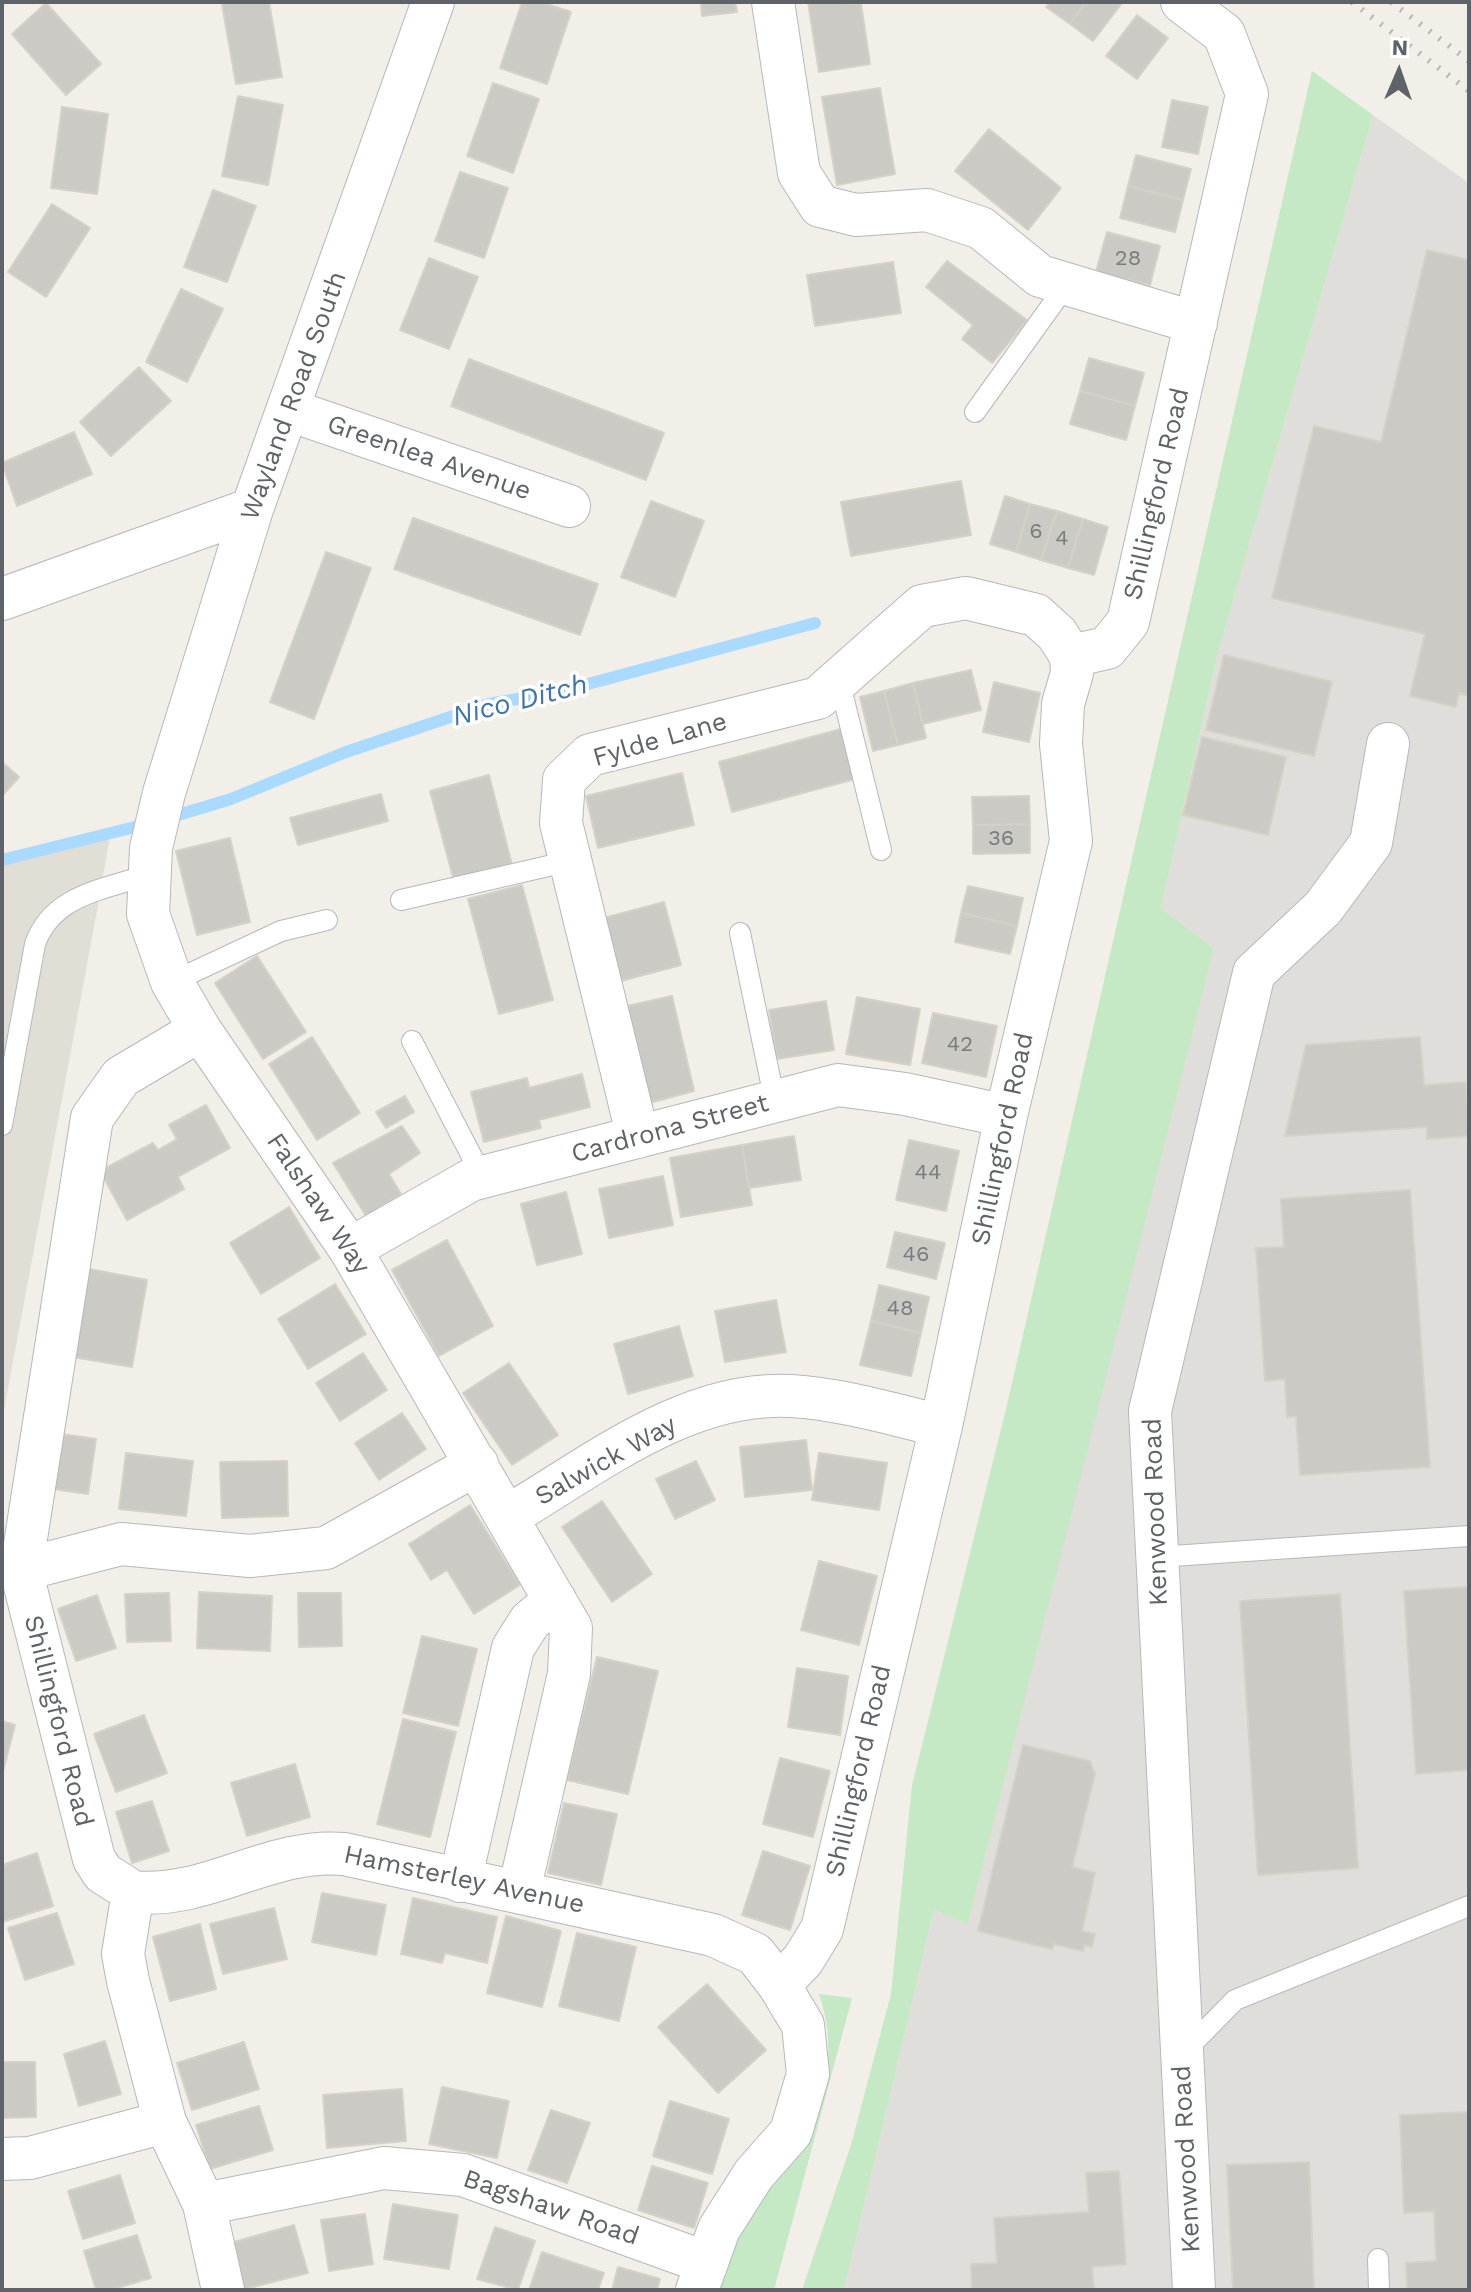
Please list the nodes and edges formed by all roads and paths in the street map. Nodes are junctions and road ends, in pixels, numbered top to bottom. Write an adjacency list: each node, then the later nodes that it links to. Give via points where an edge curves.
1 (433, 2): 6 (street, Wayland Road South)
2 (773, 2): 4 (street, via 799,173 820,206 856,215 927,210 981,228 1040,276)
3 (1182, 2): 5 (street, Shillingford Road, via 1224,34 1247,94)
4 (1067, 284): 5 (street); 7 (lane)
5 (1196, 323): 11 (street, Shillingford Road, via 1128,622 1107,648)
6 (289, 410): 8 (street, Greenlea Avenue); 9 (street, Wayland Road South)
7 (975, 412)
8 (569, 506)
9 (252, 509): 10 (street); 14 (street, Wayland Road South)
10 (2, 599)
11 (1071, 656): 12 (street, Fylde Lane, via 1036,615 966,598 922,606); 25 (street, Shillingford Road, via 1061,744 1071,841)
12 (839, 680): 15 (lane); 16 (street, Fylde Lane, via 818,698 590,755 564,780 561,823)
13 (1388, 744): 34 (street, Kenwood Road, via 1371,843 1323,908 1254,973 1150,1411)
14 (164, 793): 17 (street, Falshaw Way, via 151,848)
15 (881, 850)
16 (570, 861): 18 (lane); 27 (street, Fylde Lane)
17 (149, 894): 21 (street, Falshaw Way); 26 (lane, via 67,902 41,927)
18 (401, 900)
19 (327, 920): 21 (lane, via 281,931)
20 (740, 933): 24 (lane)
21 (172, 982): 22 (street, Falshaw Way)
22 (200, 1030): 29 (street, Falshaw Way); 35 (street, Shillingford Road, via 121,1077 92,1118)
23 (412, 1041): 28 (lane)
24 (775, 1102): 25 (street, Cardrona Street, via 838,1085); 27 (street, Cardrona Street)
25 (1006, 1116): 30 (street, Shillingford Road)
26 (2, 1125)
27 (638, 1137): 28 (street, Cardrona Street)
28 (483, 1178): 29 (street, Cardrona Street)
29 (350, 1249): 31 (street, Falshaw Way)
30 (941, 1426): 32 (street, Salwick Way, via 792,1396 759,1397 657,1427); 41 (street, Shillingford Road, via 822,1929)
31 (477, 1464): 32 (street, Falshaw Way); 35 (street, via 326,1548 250,1556 121,1544)
32 (508, 1516): 36 (street, Falshaw Way)
33 (1469, 1536): 34 (lane)
34 (1157, 1557): 42 (street, Kenwood Road)
35 (21, 1570): 39 (street, Shillingford Road, via 94,1859 103,1873)
36 (555, 1600): 37 (street, via 530,1621 513,1648); 38 (street, Falshaw Way, via 571,1628 569,1674)
37 (460, 1881): 38 (street, Hamsterley Avenue); 39 (street, Hamsterley Avenue, via 321,1852 171,1892)
38 (519, 1891): 41 (street, Hamsterley Avenue, via 713,1935 755,1954)
39 (133, 1892): 43 (street, via 123,1954)
40 (1469, 1906): 42 (lane, via 1235,2000)
41 (779, 1985): 47 (street, via 803,2025 808,2074 791,2132 719,2229)
42 (1182, 2054): 49 (street, Kenwood Road)
43 (165, 2122): 44 (street, via 30,2158); 45 (street)
44 (2, 2159)
45 (204, 2204): 47 (street, Bagshaw Road, via 384,2168 463,2175); 48 (street)
46 (1378, 2259): 50 (lane)
47 (702, 2276)
48 (223, 2290)
49 (1194, 2290)
50 (1379, 2290)

